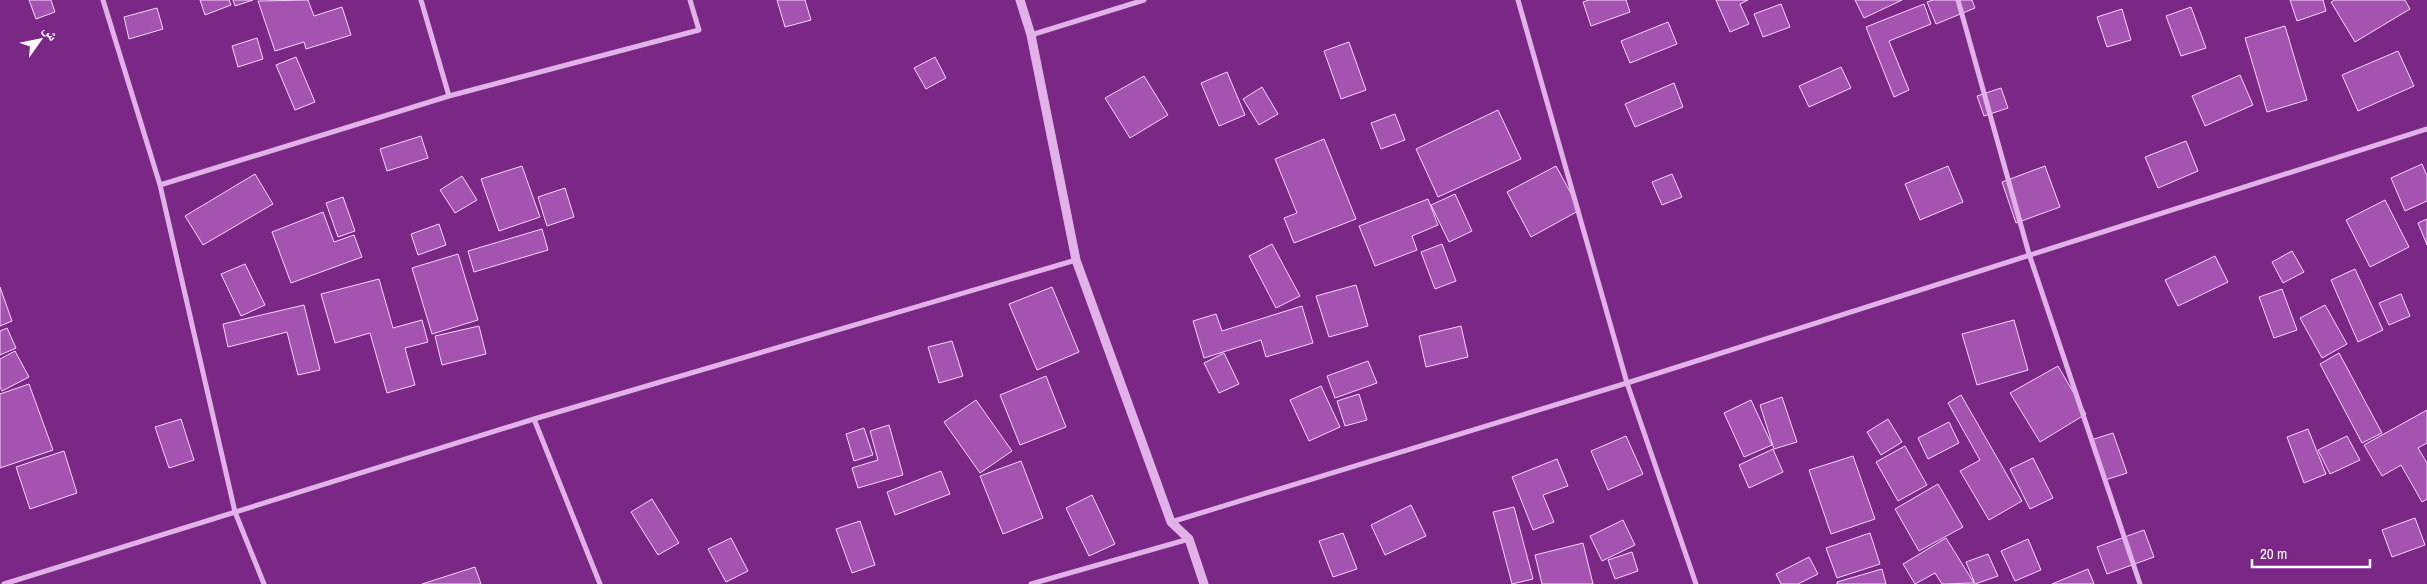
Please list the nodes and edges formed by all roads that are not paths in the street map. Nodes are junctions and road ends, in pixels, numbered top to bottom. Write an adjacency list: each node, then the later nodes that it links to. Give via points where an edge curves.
1 (103, 0): 11 (street)
2 (421, 0): 9 (street)
3 (690, 0): 9 (street, via 699,30)
4 (1020, 0): 8 (street)
5 (1144, 0): 8 (street)
6 (1518, 0): 14 (street)
7 (1958, 0): 12 (street)
8 (1031, 34): 13 (street)
9 (449, 96): 11 (street)
10 (2427, 129): 12 (street)
11 (160, 185): 16 (street)
12 (2029, 254): 14 (street); 25 (street)
13 (1076, 260): 15 (street); 17 (street)
14 (1627, 383): 17 (street); 24 (street)
15 (534, 419): 16 (street); 21 (street)
16 (235, 512): 19 (street); 20 (street)
17 (1171, 522): 18 (street)
18 (1190, 539): 22 (street); 23 (street)
19 (4, 584)
20 (264, 584)
21 (600, 584)
22 (1031, 584)
23 (1204, 584)
24 (1696, 584)
25 (2140, 584)

